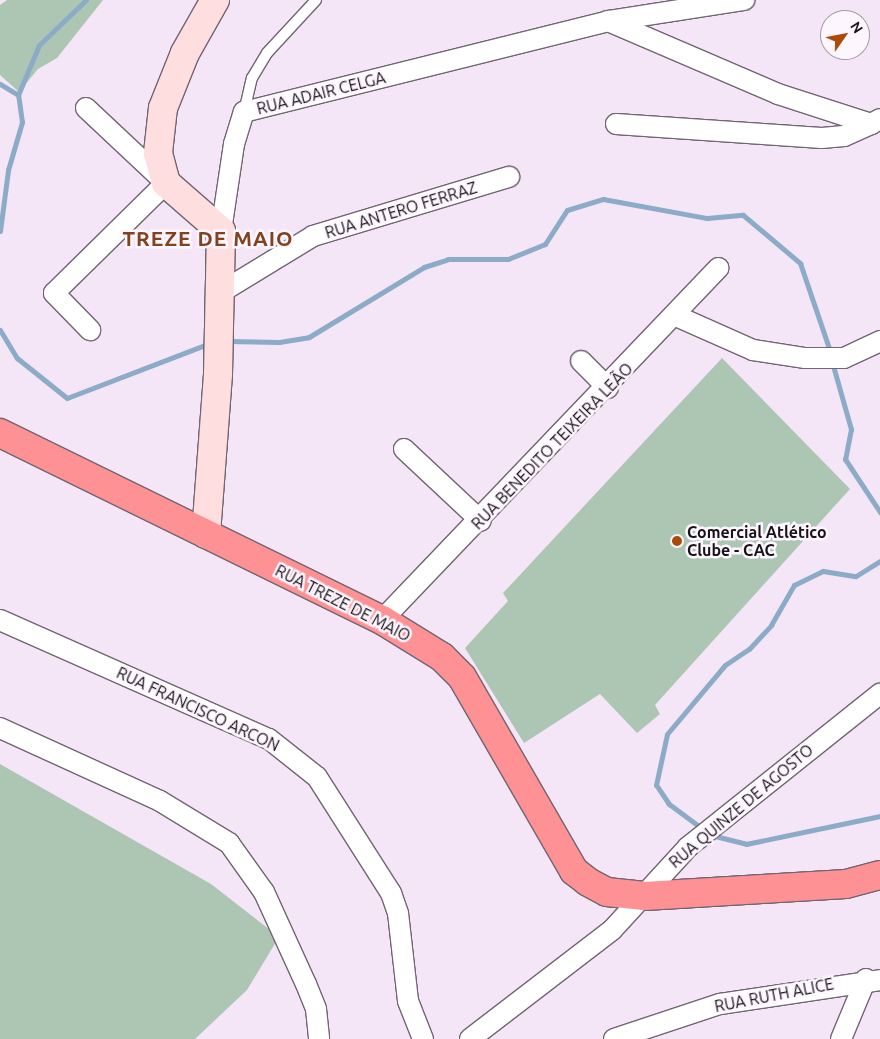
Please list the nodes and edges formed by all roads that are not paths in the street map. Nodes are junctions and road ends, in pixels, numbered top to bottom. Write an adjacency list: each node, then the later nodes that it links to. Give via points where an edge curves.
1 (214, 0): 10 (street, via 185,53 163,108 158,152)
2 (316, 0): 6 (lane, via 267,53 252,78)
3 (744, 0): 4 (street, RUA ADAIR CELGA)
4 (608, 21): 6 (street, RUA ADAIR CELGA); 7 (street, via 778,94)
5 (86, 108): 10 (street)
6 (244, 112): 11 (street, RUA ADAIR CELGA, via 234,144)
7 (876, 121): 8 (street, via 844,136 822,138)
8 (616, 124)
9 (509, 177): 13 (street, RUA ANTERO FERRAZ, via 313,236)
10 (166, 183): 11 (street); 15 (street, via 54,293)
11 (221, 231): 13 (street, RUA ADAIR CELGA)
12 (718, 268): 14 (street, RUA BENEDITO TEIXEIRA LEÃO)
13 (218, 294): 22 (street, RUA ADAIR CELGA, via 218,356)
14 (674, 315): 16 (street, via 753,350 805,358 844,358); 18 (street, RUA BENEDITO TEIXEIRA LEÃO)
15 (90, 330)
16 (880, 341)
17 (582, 361): 18 (street)
18 (608, 388): 21 (street, RUA BENEDITO TEIXEIRA LEÃO)
19 (0, 433): 22 (highway, RUA TREZE DE MAIO)
20 (404, 449): 21 (street)
21 (481, 521): 24 (street, RUA BENEDITO TEIXEIRA LEÃO)
22 (206, 534): 24 (highway, RUA TREZE DE MAIO)
23 (0, 620): 33 (street, RUA FRANCISCO ARCON, via 269,739 316,777 391,893 398,913 408,1001)
24 (382, 620): 30 (highway, RUA TREZE DE MAIO, via 442,657 462,677 574,871 607,892)
25 (880, 694): 30 (street, RUA QUINZE DE AGOSTO, via 705,832 670,864)
26 (0, 728): 32 (street, via 160,801 229,843 264,892 316,1009)
27 (880, 875): 28 (highway)
28 (846, 884): 29 (highway); 30 (highway, RUA TREZE DE MAIO)
29 (880, 895)
30 (645, 896): 34 (street, RUA QUINZE DE AGOSTO, via 606,936)
31 (873, 979): 35 (street, RUA RUTH ALICE, via 720,1004); 36 (street)
32 (319, 1039)
33 (423, 1039)
34 (470, 1039)
35 (614, 1039)
36 (841, 1039)

